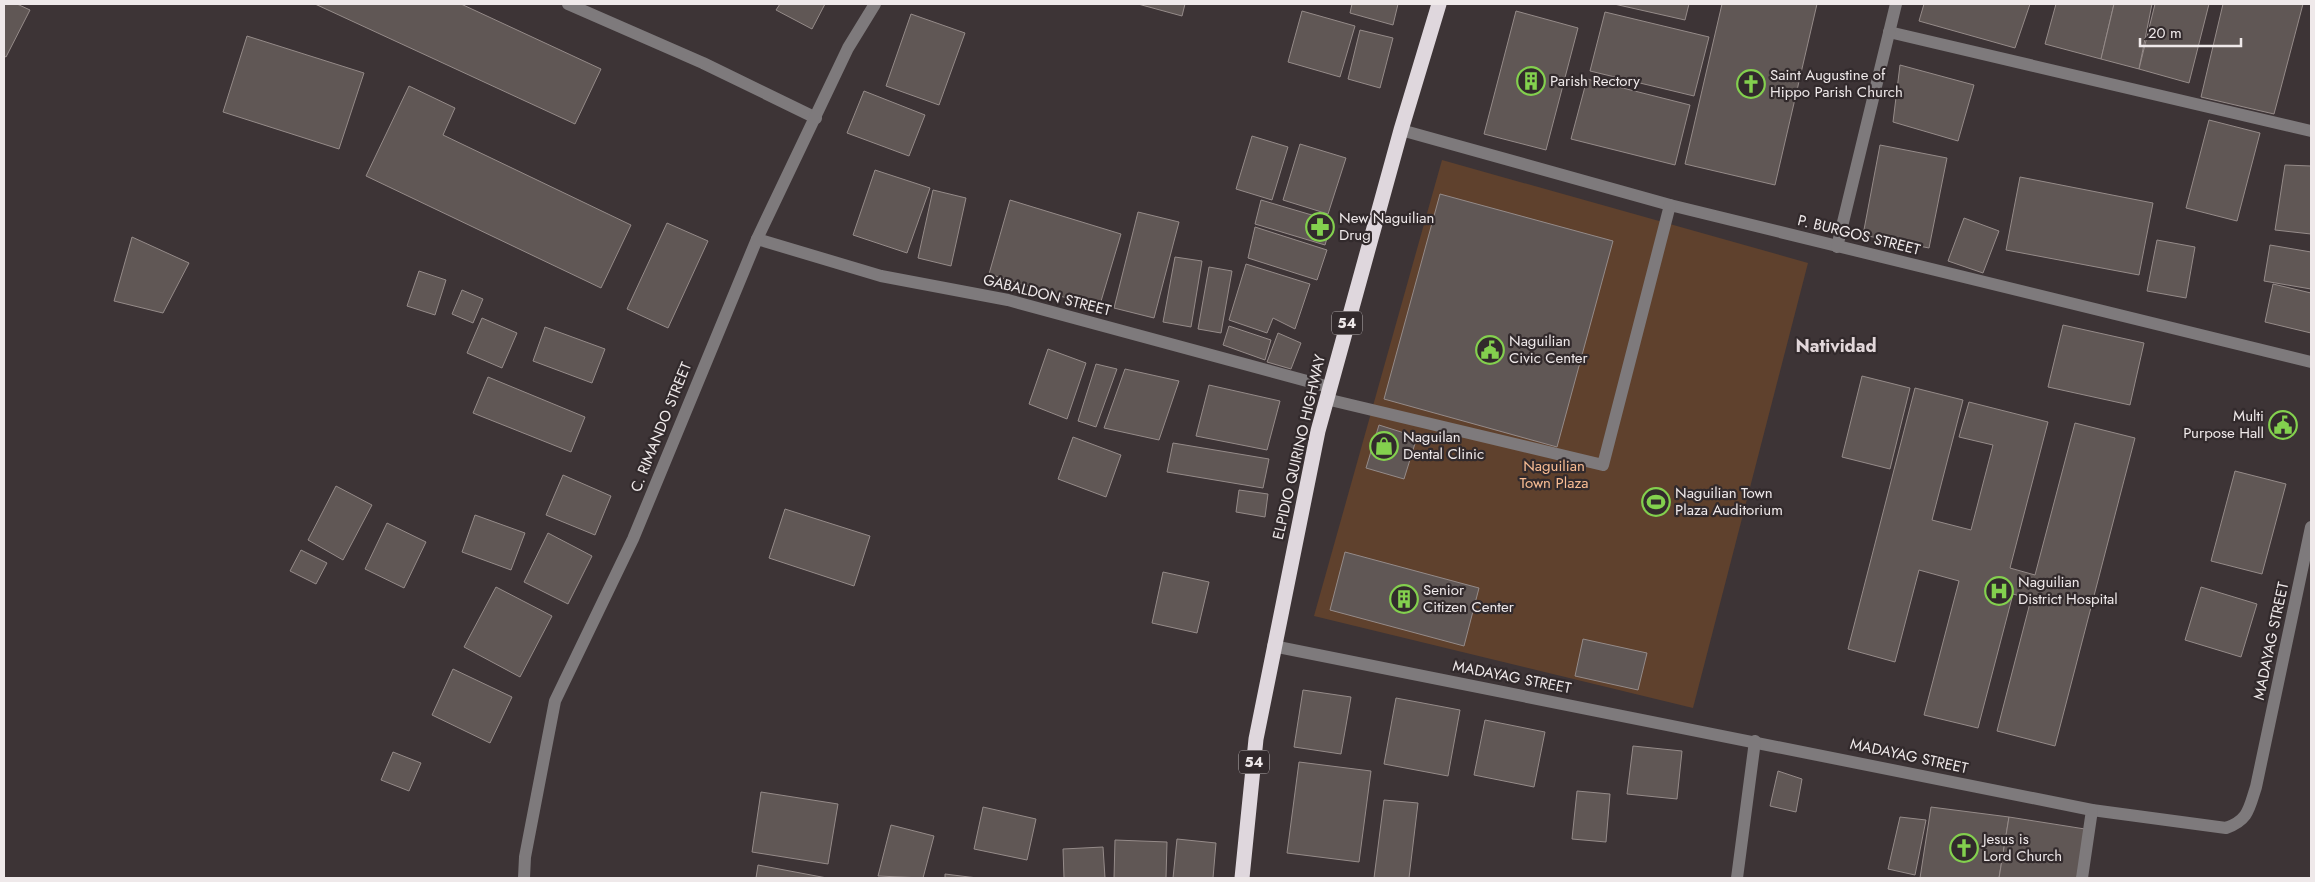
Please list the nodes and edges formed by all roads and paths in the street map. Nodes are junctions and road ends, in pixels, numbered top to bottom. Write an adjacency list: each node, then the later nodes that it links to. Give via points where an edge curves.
1 (568, 4): 6 (street, via 703,63)
2 (875, 4): 6 (street, C. RIMANDO STREET, via 848,48)
3 (1439, 4): 7 (highway, ELPIDIO QUIRINO HIGHWAY / 54)
4 (1896, 4): 5 (street)
5 (1889, 32): 8 (street); 11 (street)
6 (816, 118): 10 (street, C. RIMANDO STREET)
7 (1401, 130): 9 (street, P. BURGOS STREET); 13 (highway, ELPIDIO QUIRINO HIGHWAY / 54)
8 (2311, 131)
9 (1670, 205): 11 (street, P. BURGOS STREET); 13 (street, GABALDON STREET, via 1603,465)
10 (757, 239): 13 (street, GABALDON STREET, via 881,276 1008,300); 18 (street, C. RIMANDO STREET, via 632,539 555,700 525,857)
11 (1837, 247): 12 (street, P. BURGOS STREET)
12 (2311, 362)
13 (1328, 393): 15 (highway, ELPIDIO QUIRINO HIGHWAY / 54)
14 (2311, 527): 17 (street, MADAYAG STREET, via 2275,704 2246,817 2226,828)
15 (1273, 646): 16 (street, MADAYAG STREET); 19 (highway, ELPIDIO QUIRINO HIGHWAY / 54, via 1256,739)
16 (1755, 741): 17 (street, MADAYAG STREET); 20 (street)
17 (2092, 810): 21 (street)
18 (524, 878)
19 (1242, 878)
20 (1737, 878)
21 (2082, 878)

